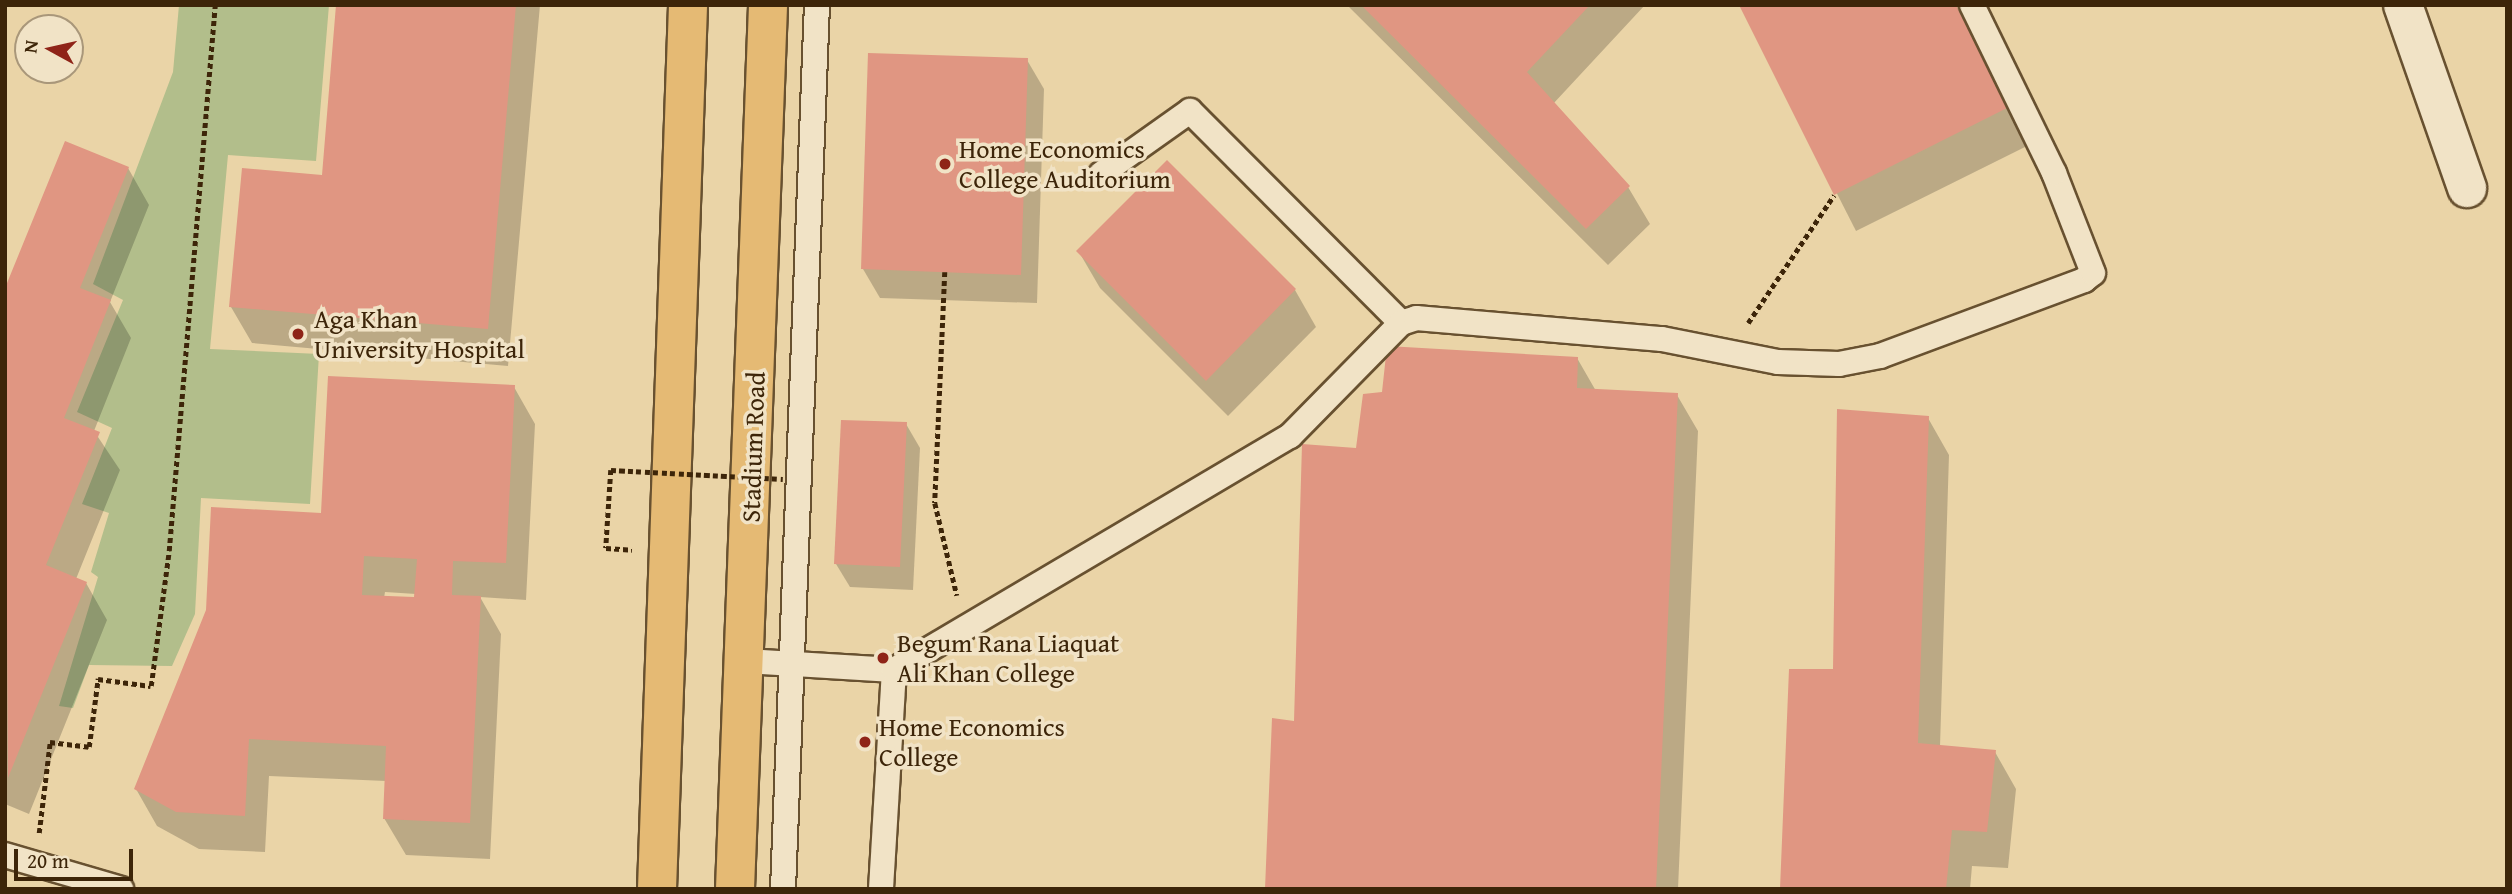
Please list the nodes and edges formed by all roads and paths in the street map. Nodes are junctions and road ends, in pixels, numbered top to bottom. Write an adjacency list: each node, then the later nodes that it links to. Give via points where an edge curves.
1 (215, 5): 20 (path, via 169,551 151,686 98,680 89,747 51,743)
2 (688, 5): 22 (main road)
3 (768, 5): 16 (main road, Stadium Road)
4 (817, 5): 17 (lane)
5 (1972, 5): 12 (lane, via 2054,173 2093,273 1880,356 1839,363 1791,363)
6 (2403, 5): 8 (street)
7 (1101, 174): 11 (lane, via 1191,111)
8 (2467, 188)
9 (1834, 195): 12 (path)
10 (945, 272): 15 (path, via 935,503)
11 (1401, 323): 12 (lane, via 1416,318 1642,337); 15 (lane, via 1290,436)
12 (1728, 353)
13 (783, 479): 14 (path, bridge, via 611,470)
14 (606, 548)
15 (964, 627): 18 (lane)
16 (745, 661): 17 (lane); 23 (main road, Stadium Road)
17 (793, 664): 18 (lane); 24 (lane)
18 (894, 670): 25 (lane)
19 (5, 855): 20 (lane)
20 (35, 865): 21 (lane)
21 (121, 889)
22 (657, 889)
23 (735, 889)
24 (783, 889)
25 (881, 889)

